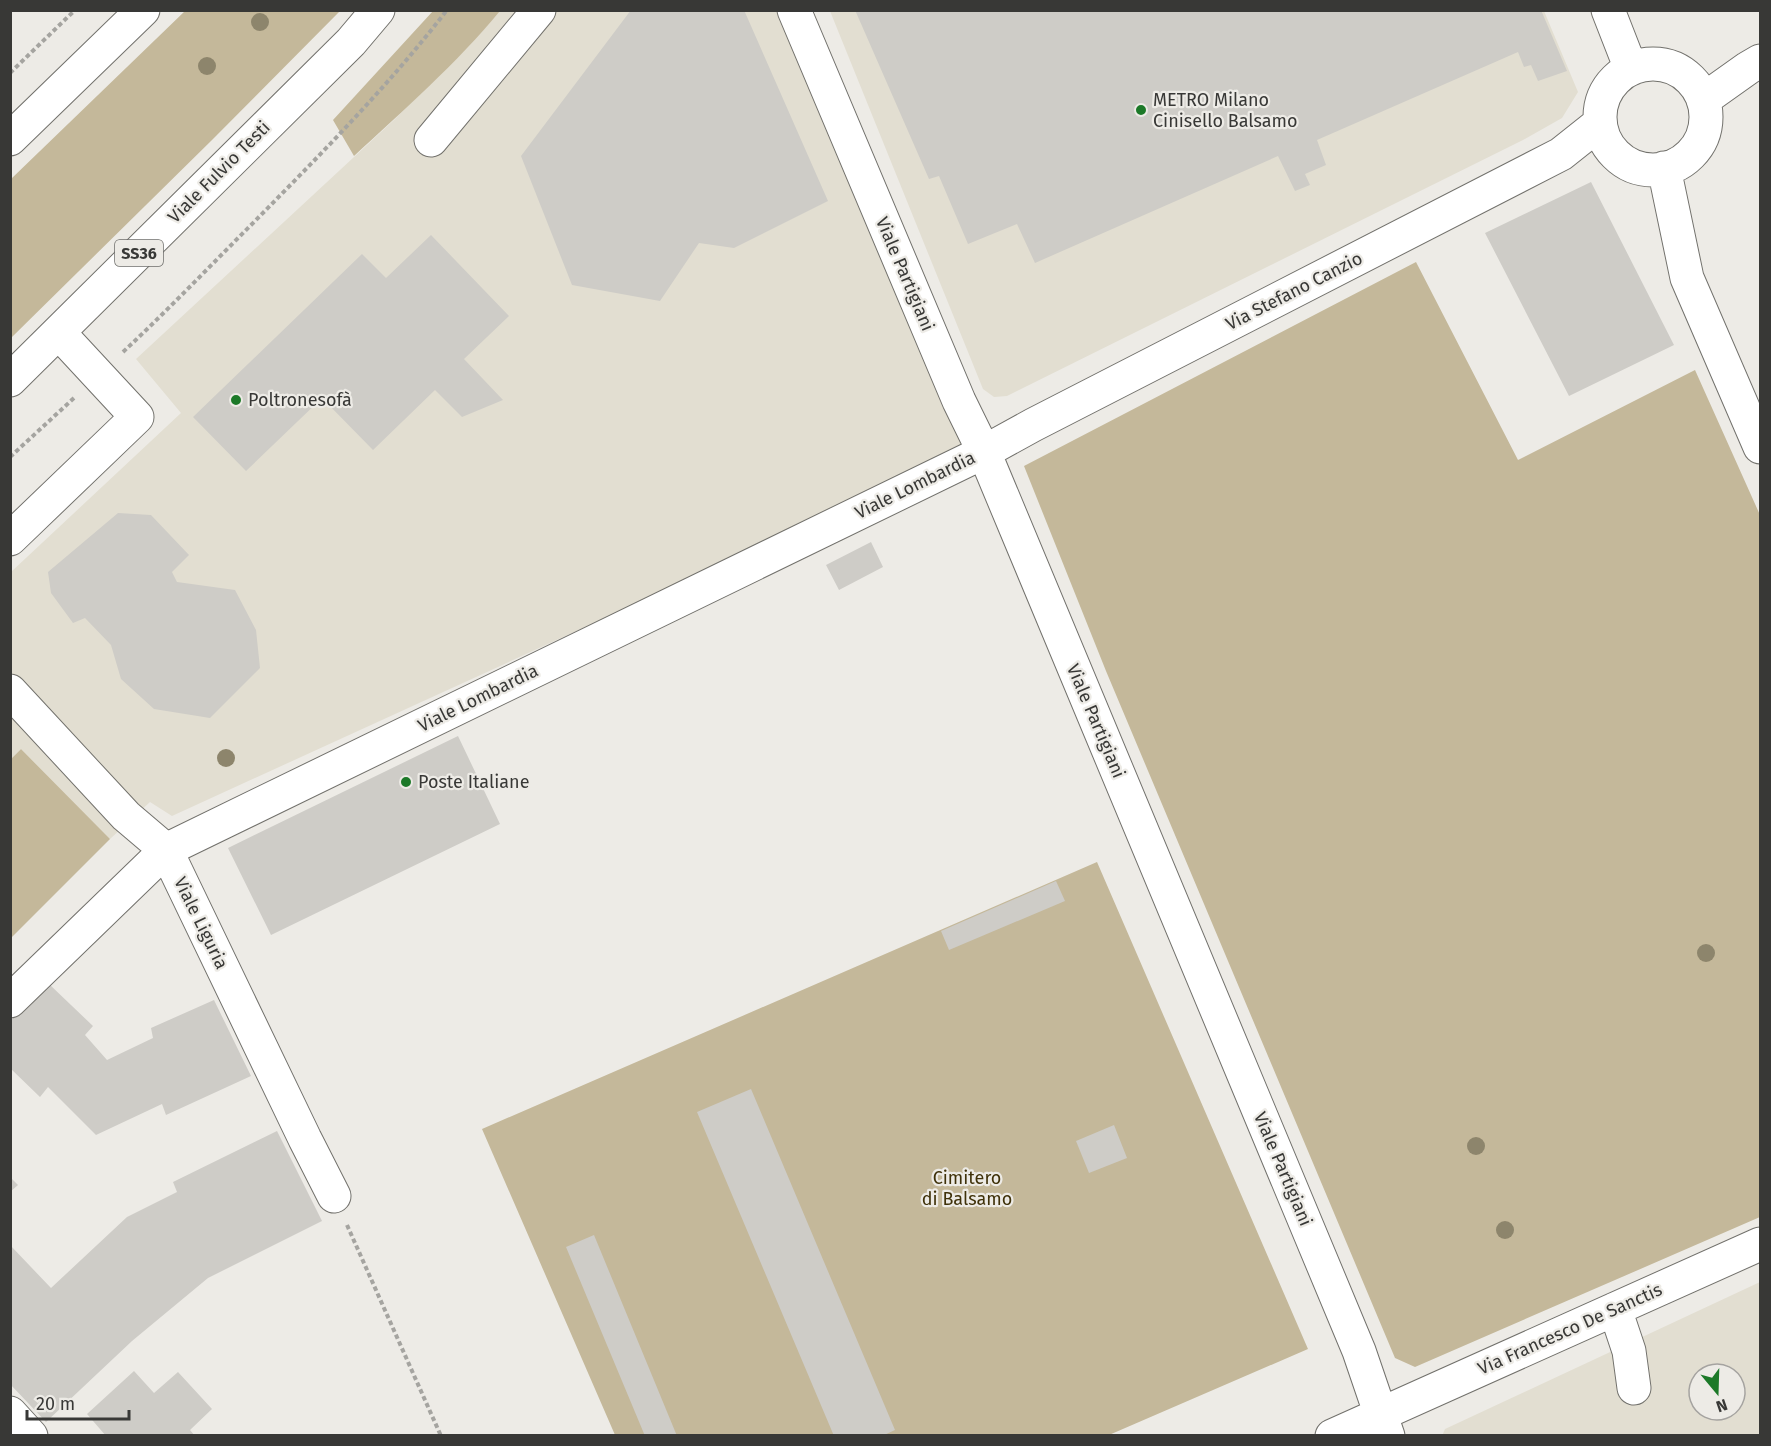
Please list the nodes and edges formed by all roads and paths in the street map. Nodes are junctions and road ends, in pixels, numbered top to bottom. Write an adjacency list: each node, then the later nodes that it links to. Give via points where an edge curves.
1 (75, 10): 10 (path)
2 (143, 10): 13 (main road)
3 (378, 10): 16 (main road, Viale Fulvio Testi / SS36, via 351,42)
4 (447, 10): 17 (path, via 428,36 308,167 176,302)
5 (539, 10): 14 (main road)
6 (794, 10): 20 (main road, Viale Partigiani, via 959,402)
7 (1608, 10): 9 (main road)
8 (1761, 61): 11 (main road)
9 (1630, 69): 11 (main road, via 1648,64 1674,68 1695,84); 12 (main road, via 1607,91)
10 (10, 73)
11 (1703, 100): 15 (main road, via 1703,134 1694,150 1681,162)
12 (1600, 123): 15 (main road, via 1605,140 1629,164); 20 (main road, Via Stefano Canzio, via 1561,153)
13 (10, 140)
14 (431, 141)
15 (1664, 168): 19 (main road, via 1687,278)
16 (60, 333): 17 (main road); 18 (main road, Viale Fulvio Testi / SS36)
17 (98, 375): 21 (path); 22 (main road, via 136,417)
18 (10, 381)
19 (1761, 447)
20 (984, 452): 24 (main road, Viale Lombardia); 31 (main road, Viale Partigiani, via 1359,1351)
21 (10, 457)
22 (10, 539)
23 (10, 691): 24 (main road, Viale Liguria, via 126,816)
24 (166, 850): 25 (main road, Viale Lombardia); 26 (main road, Viale Liguria)
25 (10, 1001)
26 (334, 1196): 33 (path)
27 (1761, 1244): 28 (main road, Via Francesco De Sanctis)
28 (1615, 1309): 29 (main road, via 1629,1352); 31 (main road, Via Francesco De Sanctis)
29 (1634, 1388)
30 (10, 1413): 32 (main road)
31 (1384, 1424): 34 (main road, Via Francesco De Sanctis)
32 (31, 1436)
33 (441, 1436)
34 (1332, 1436)

